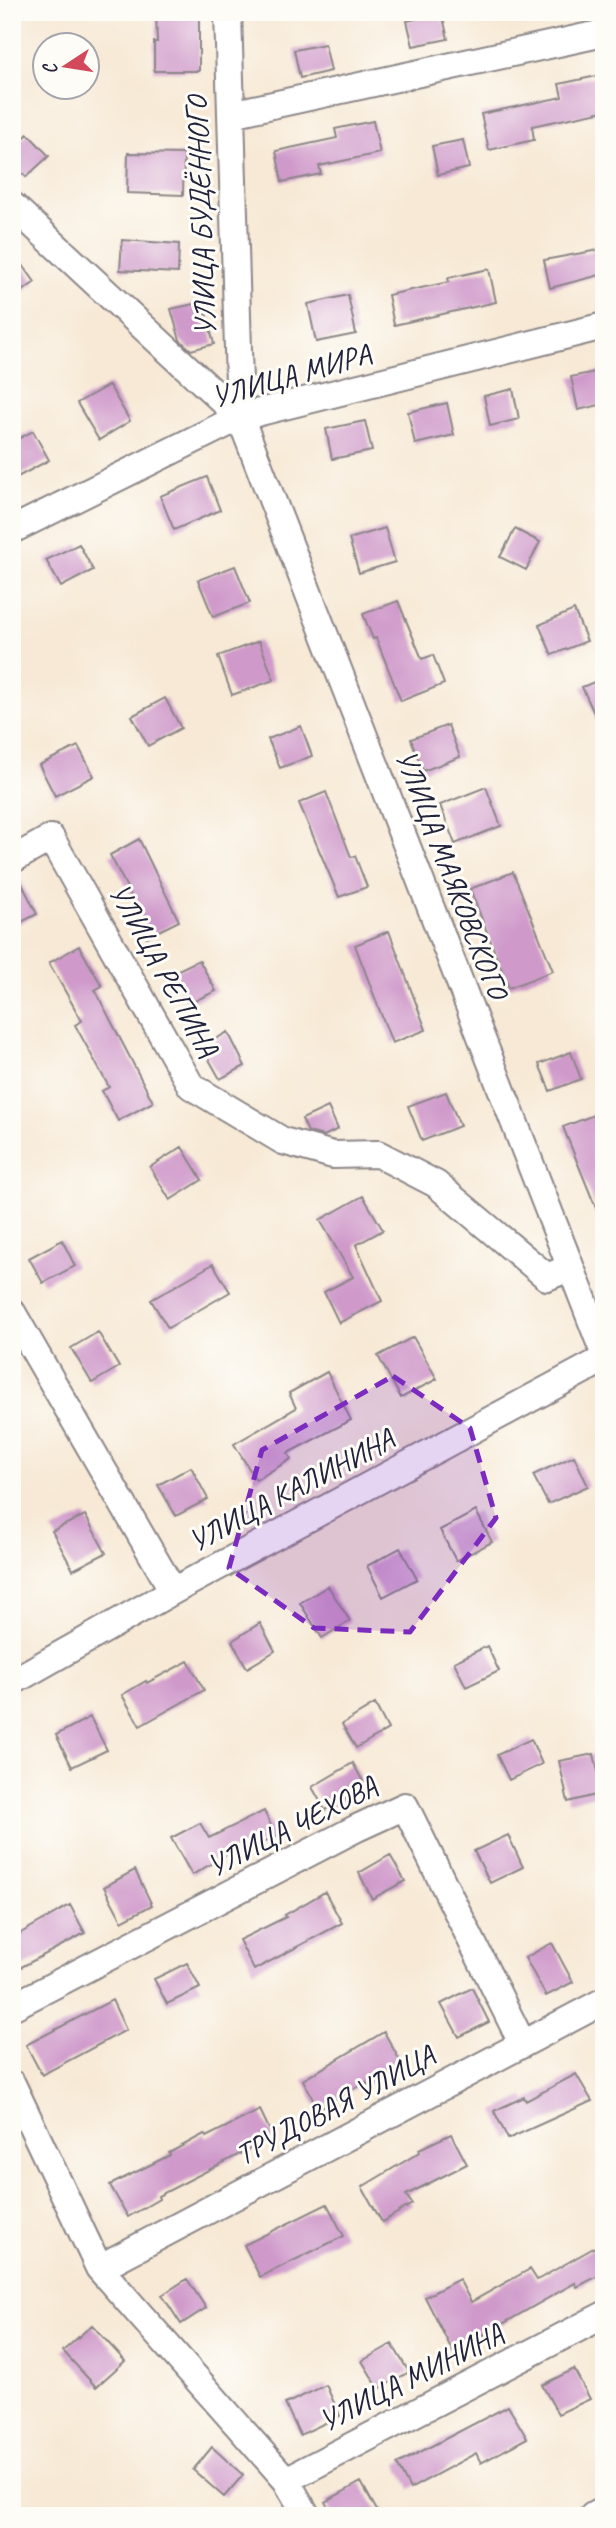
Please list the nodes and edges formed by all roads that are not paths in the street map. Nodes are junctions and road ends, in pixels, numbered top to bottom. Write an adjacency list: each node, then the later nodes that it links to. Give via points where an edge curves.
1 (228, 12): 3 (street, УЛИЦА БУДЁННОГО)
2 (604, 33): 3 (street)
3 (232, 114): 6 (street, УЛИЦА БУДЁННОГО)
4 (16, 214): 6 (street)
5 (604, 326): 6 (street, УЛИЦА МИРА)
6 (240, 417): 7 (street, УЛИЦА МИРА); 9 (street, УЛИЦА МАЯКОВСКОГО)
7 (12, 530)
8 (12, 860): 9 (street, УЛИЦА РЕПИНА, via 51,838 191,1086 283,1141 334,1155 377,1154 436,1184 547,1277)
9 (569, 1268): 11 (street, УЛИЦА МАЯКОВСКОГО)
10 (15, 1324): 13 (street)
11 (604, 1353)
12 (604, 1359): 13 (street, УЛИЦА КАЛИНИНА)
13 (173, 1591): 14 (street, УЛИЦА КАЛИНИНА)
14 (12, 1682)
15 (604, 2001): 17 (street, ТРУДОВАЯ УЛИЦА)
16 (12, 2007): 17 (street, УЛИЦА ЧЕХОВА, via 405,1806)
17 (522, 2043): 19 (street, ТРУДОВАЯ УЛИЦА)
18 (12, 2084): 19 (street)
19 (99, 2268): 21 (street)
20 (604, 2315): 21 (street, УЛИЦА МИНИНА)
21 (286, 2480): 23 (street)
22 (604, 2511): 24 (street)
23 (307, 2516)
24 (593, 2516)

